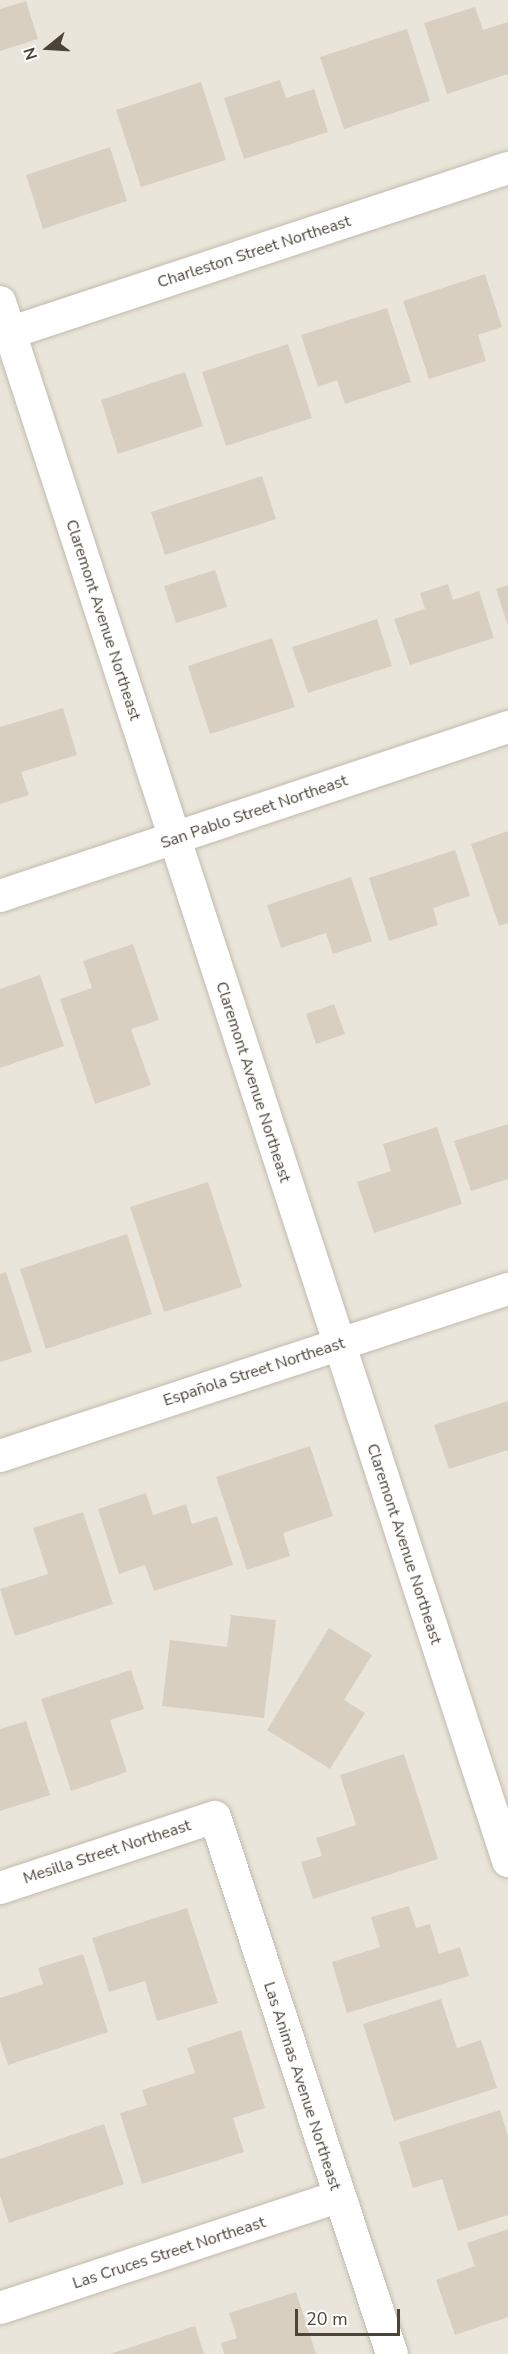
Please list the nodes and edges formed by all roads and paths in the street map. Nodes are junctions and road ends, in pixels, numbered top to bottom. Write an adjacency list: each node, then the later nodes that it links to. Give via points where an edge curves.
1 (508, 168): 3 (street, Charleston Street Northeast)
2 (0, 302): 3 (street, Claremont Avenue Northeast)
3 (5, 334): 5 (street, Claremont Avenue Northeast)
4 (508, 728): 5 (street, San Pablo Street Northeast)
5 (175, 839): 6 (street, San Pablo Street Northeast); 8 (street, Claremont Avenue Northeast)
6 (0, 896)
7 (508, 1289): 8 (street, Española Street Northeast)
8 (339, 1344): 9 (street, Española Street Northeast); 11 (street, Claremont Avenue Northeast)
9 (0, 1456)
10 (215, 1817): 12 (street, Mesilla Street Northeast); 13 (street, Las Animas Avenue Northeast)
11 (506, 1847)
12 (0, 1888)
13 (338, 2197): 14 (street, Las Cruces Street Northeast); 15 (street, Las Animas Avenue Northeast)
14 (0, 2308)
15 (392, 2354)

